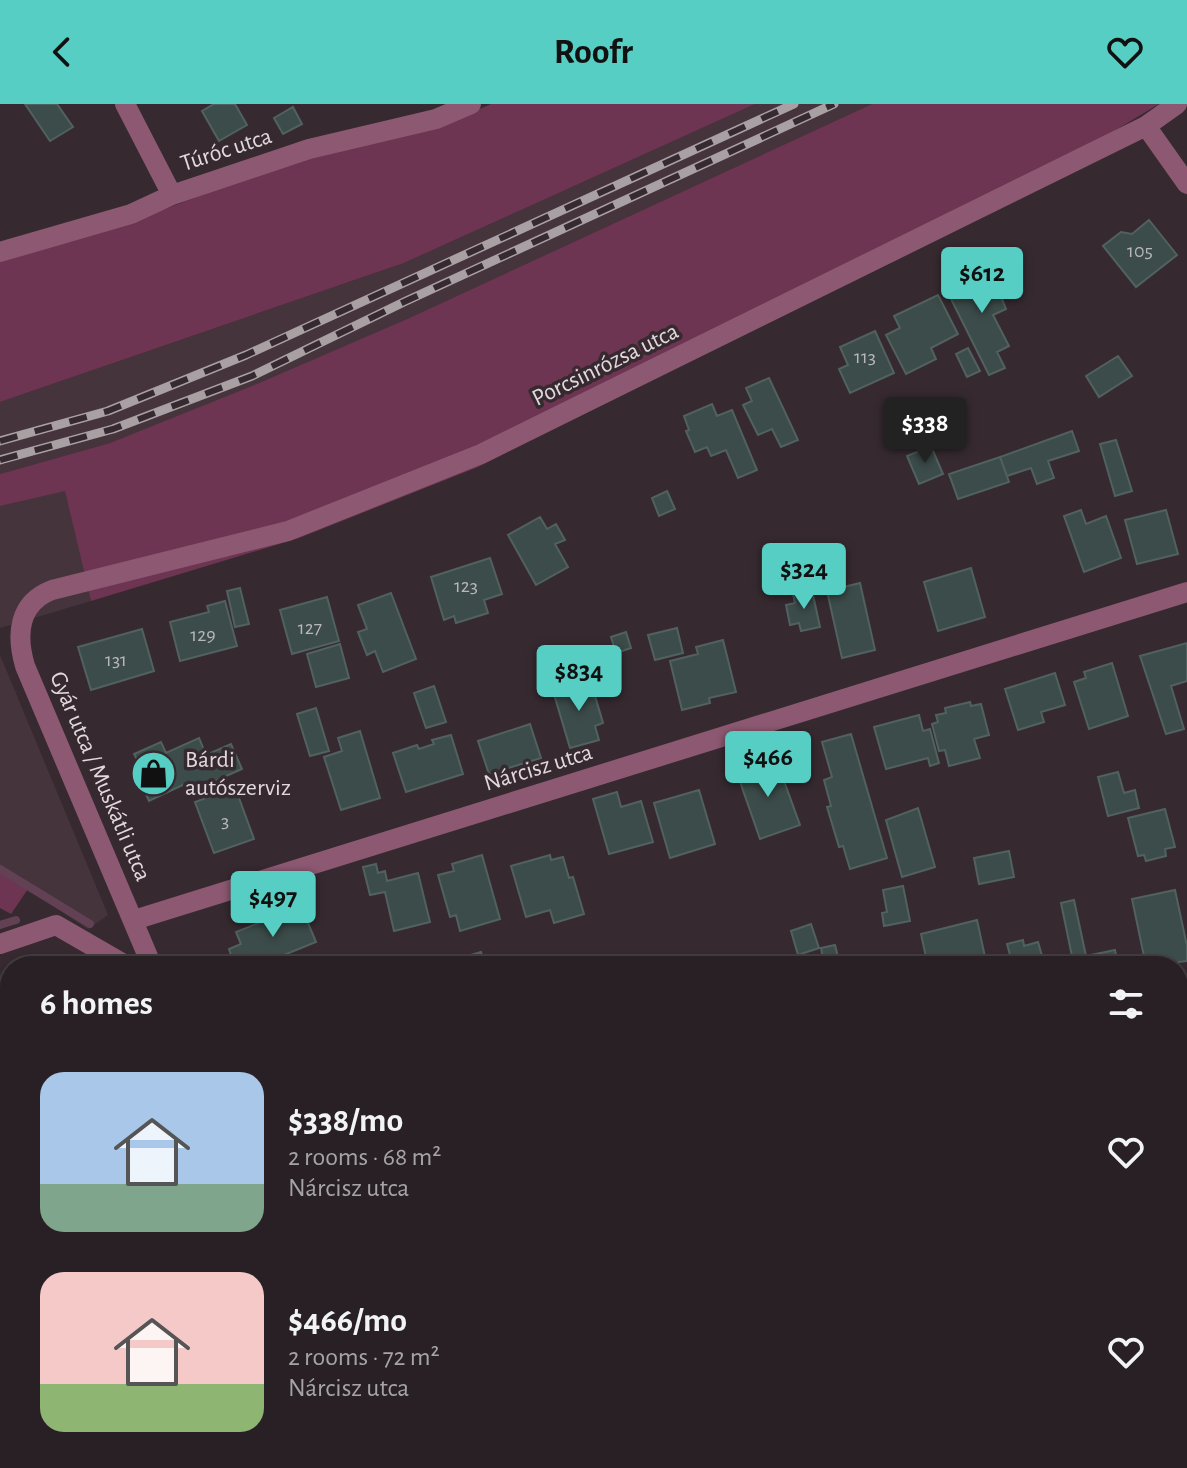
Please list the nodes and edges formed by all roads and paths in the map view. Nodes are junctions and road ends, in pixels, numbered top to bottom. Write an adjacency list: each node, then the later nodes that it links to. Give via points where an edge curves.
1 (125, 104): 6 (street)
2 (471, 104): 6 (street, Túróc utca, via 436,119 309,149)
3 (1177, 104): 4 (street, Porcsinrózsa utca)
4 (1146, 126): 5 (street); 9 (street, Porcsinrózsa utca, via 481,454 288,531 52,590)
5 (1187, 184)
6 (172, 195): 7 (street, Túróc utca, via 131,214)
7 (0, 252)
8 (1187, 592): 10 (street, Nárcisz utca)
9 (30, 604): 10 (street, Gyár utca / Muskátli utca, via 19,630 25,666)
10 (134, 920): 13 (street, Gyár utca / Muskátli utca)
11 (0, 944): 12 (street, via 56,925)
12 (110, 956)
13 (148, 956)

